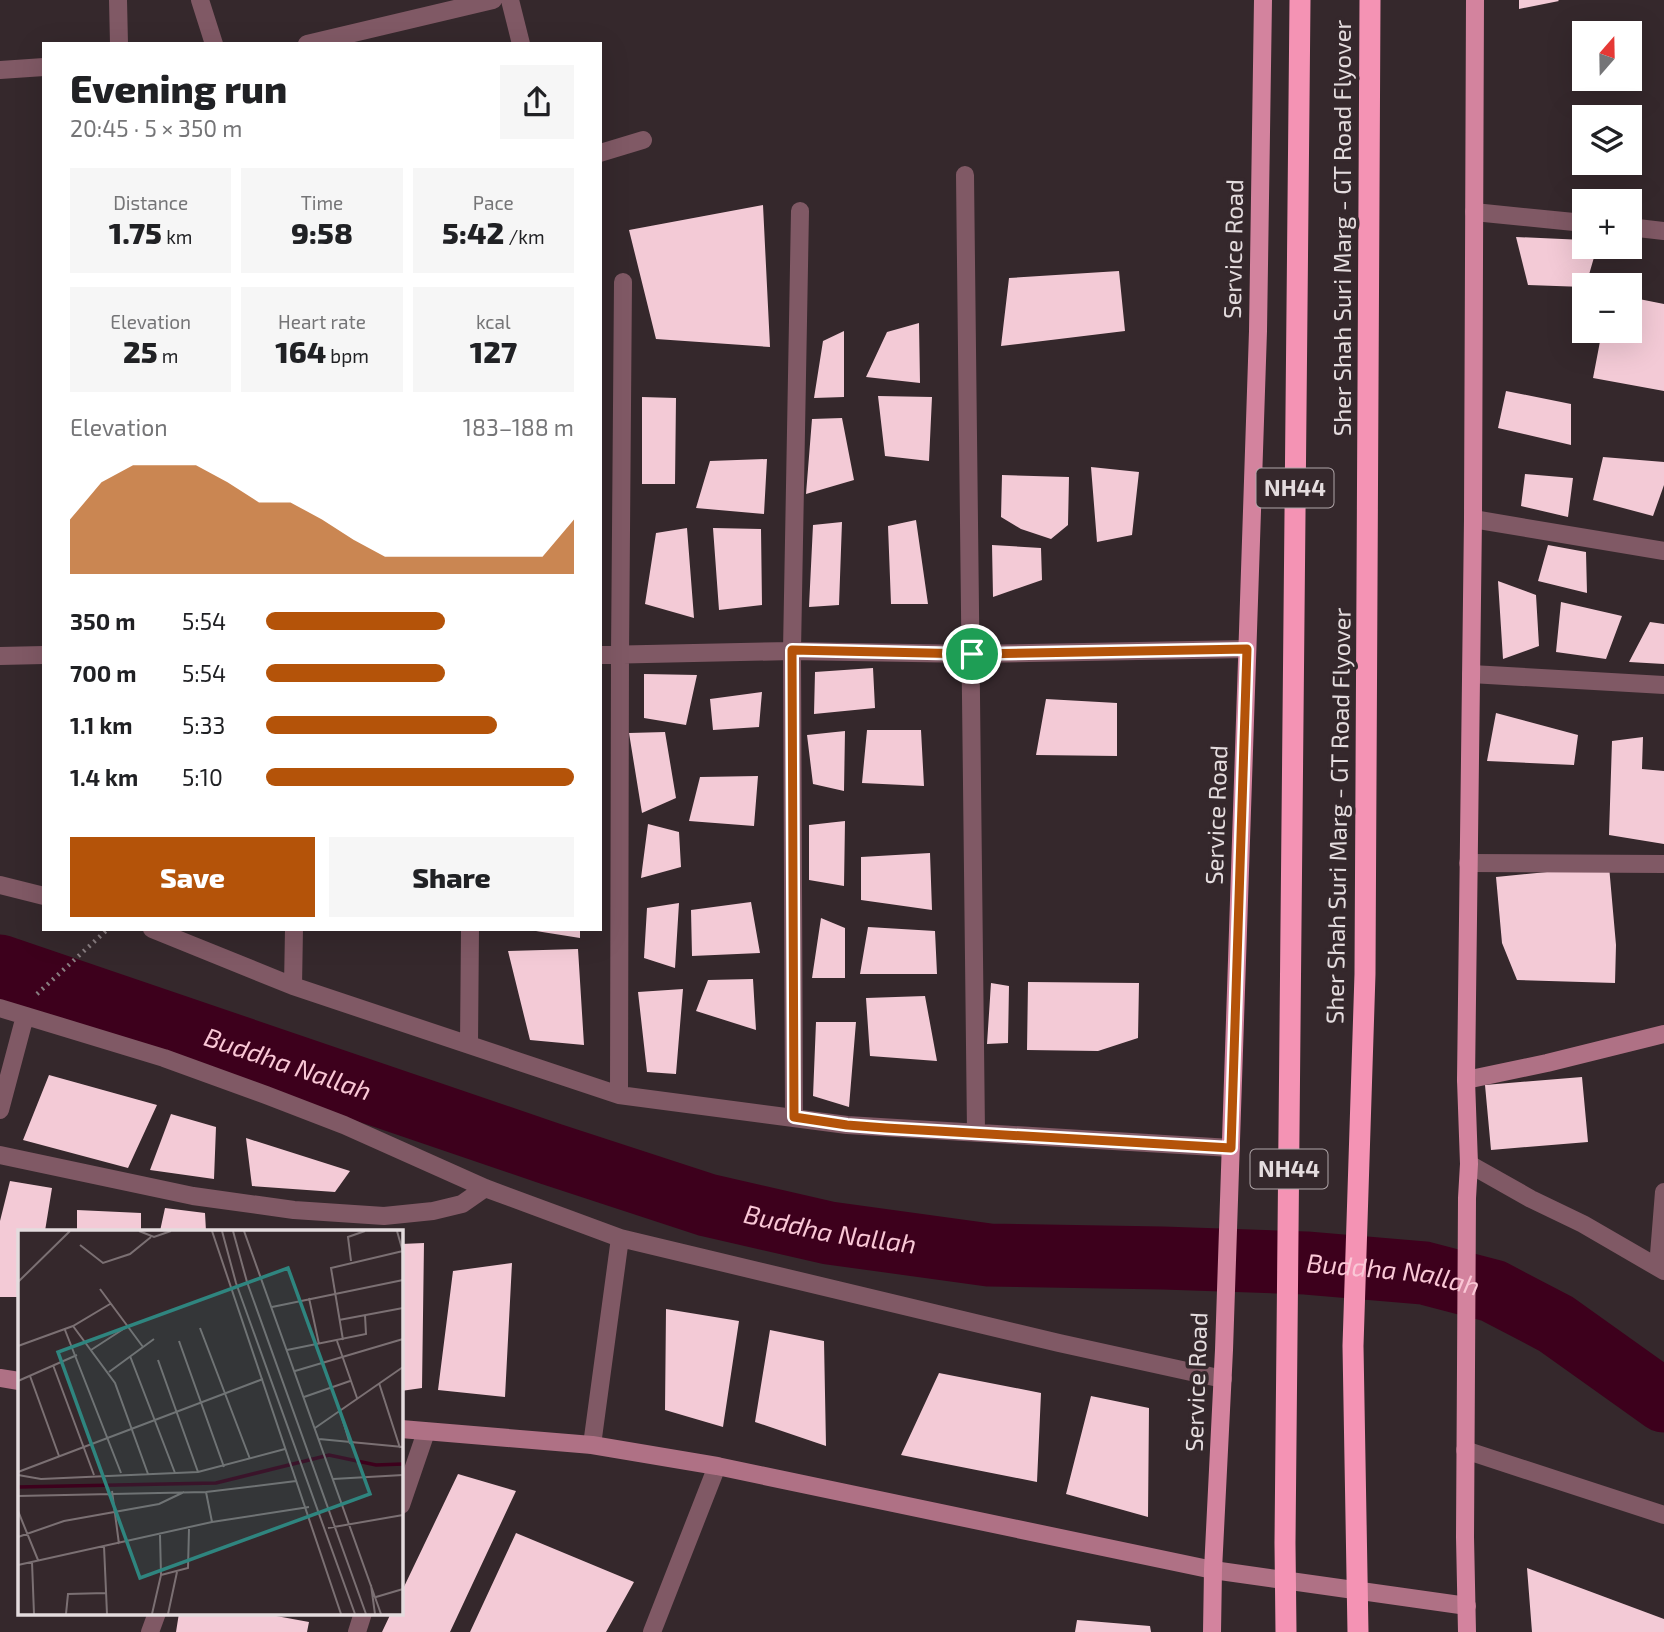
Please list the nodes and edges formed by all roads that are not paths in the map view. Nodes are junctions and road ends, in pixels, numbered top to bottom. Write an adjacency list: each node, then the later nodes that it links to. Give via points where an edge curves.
1 (118, 0): 9 (street)
2 (200, 0): 10 (street)
3 (493, 0): 11 (street)
4 (510, 0): 12 (street)
5 (1262, 0): 26 (main road, Service Road, via 1258,331)
6 (1300, 0): 77 (highway, Sher Shah Suri Marg - GT Road Flyover / NH44)
7 (1370, 0): 78 (highway, Sher Shah Suri Marg - GT Road Flyover / NH44, via 1365,974 1353,1346)
8 (1475, 0): 19 (main road)
9 (119, 42)
10 (213, 42)
11 (315, 42)
12 (521, 42)
13 (42, 67): 14 (street)
14 (0, 70)
15 (643, 140): 16 (street)
16 (602, 152)
17 (965, 176): 28 (street)
18 (800, 211): 27 (street)
19 (1474, 212): 20 (street); 24 (main road)
20 (1572, 222)
21 (1642, 228): 22 (street)
22 (1664, 230)
23 (623, 282): 31 (street)
24 (1473, 519): 25 (street); 33 (main road)
25 (1664, 551)
26 (1247, 649): 28 (street); 52 (main road, Service Road)
27 (792, 650): 28 (street); 31 (street); 50 (street)
28 (972, 654): 51 (street)
29 (42, 655): 32 (street)
30 (602, 655): 31 (street)
31 (620, 655): 48 (street)
32 (0, 656)
33 (1471, 674): 34 (street); 35 (main road)
34 (1664, 685)
35 (1468, 863): 36 (street); 47 (main road)
36 (1664, 864)
37 (0, 885): 38 (street)
38 (42, 896)
39 (157, 931): 42 (street)
40 (294, 931): 42 (street)
41 (470, 931): 46 (street)
42 (293, 986): 46 (street)
43 (0, 1008): 44 (street)
44 (26, 1016): 49 (street); 55 (street, via 164,1058 344,1125)
45 (1664, 1034): 47 (street)
46 (469, 1044): 48 (street)
47 (1466, 1080): 54 (main road)
48 (619, 1095): 50 (street)
49 (0, 1110)
50 (794, 1117): 51 (street, via 847,1125)
51 (976, 1132): 52 (street)
52 (1231, 1148): 60 (main road, Service Road)
53 (0, 1155): 55 (street, via 193,1196 307,1211 384,1216 433,1211 462,1204)
54 (1468, 1164): 58 (street); 65 (main road)
55 (485, 1188): 57 (street)
56 (1664, 1192): 58 (street)
57 (620, 1238): 60 (street); 64 (street)
58 (1661, 1269)
59 (0, 1378): 61 (street)
60 (1223, 1379): 69 (main road, Service Road)
61 (18, 1381)
62 (402, 1429): 63 (street)
63 (426, 1432): 64 (street); 67 (street)
64 (592, 1445): 66 (street)
65 (1465, 1450): 68 (street); 70 (main road)
66 (717, 1466): 69 (street); 75 (street)
67 (402, 1502)
68 (1664, 1516)
69 (1213, 1570): 70 (street); 76 (main road, Service Road)
70 (1467, 1605): 79 (main road)
71 (157, 1614): 73 (street)
72 (363, 1614): 74 (street)
73 (150, 1632)
74 (356, 1632)
75 (652, 1632)
76 (1212, 1632)
77 (1286, 1632)
78 (1358, 1632)
79 (1467, 1632)

